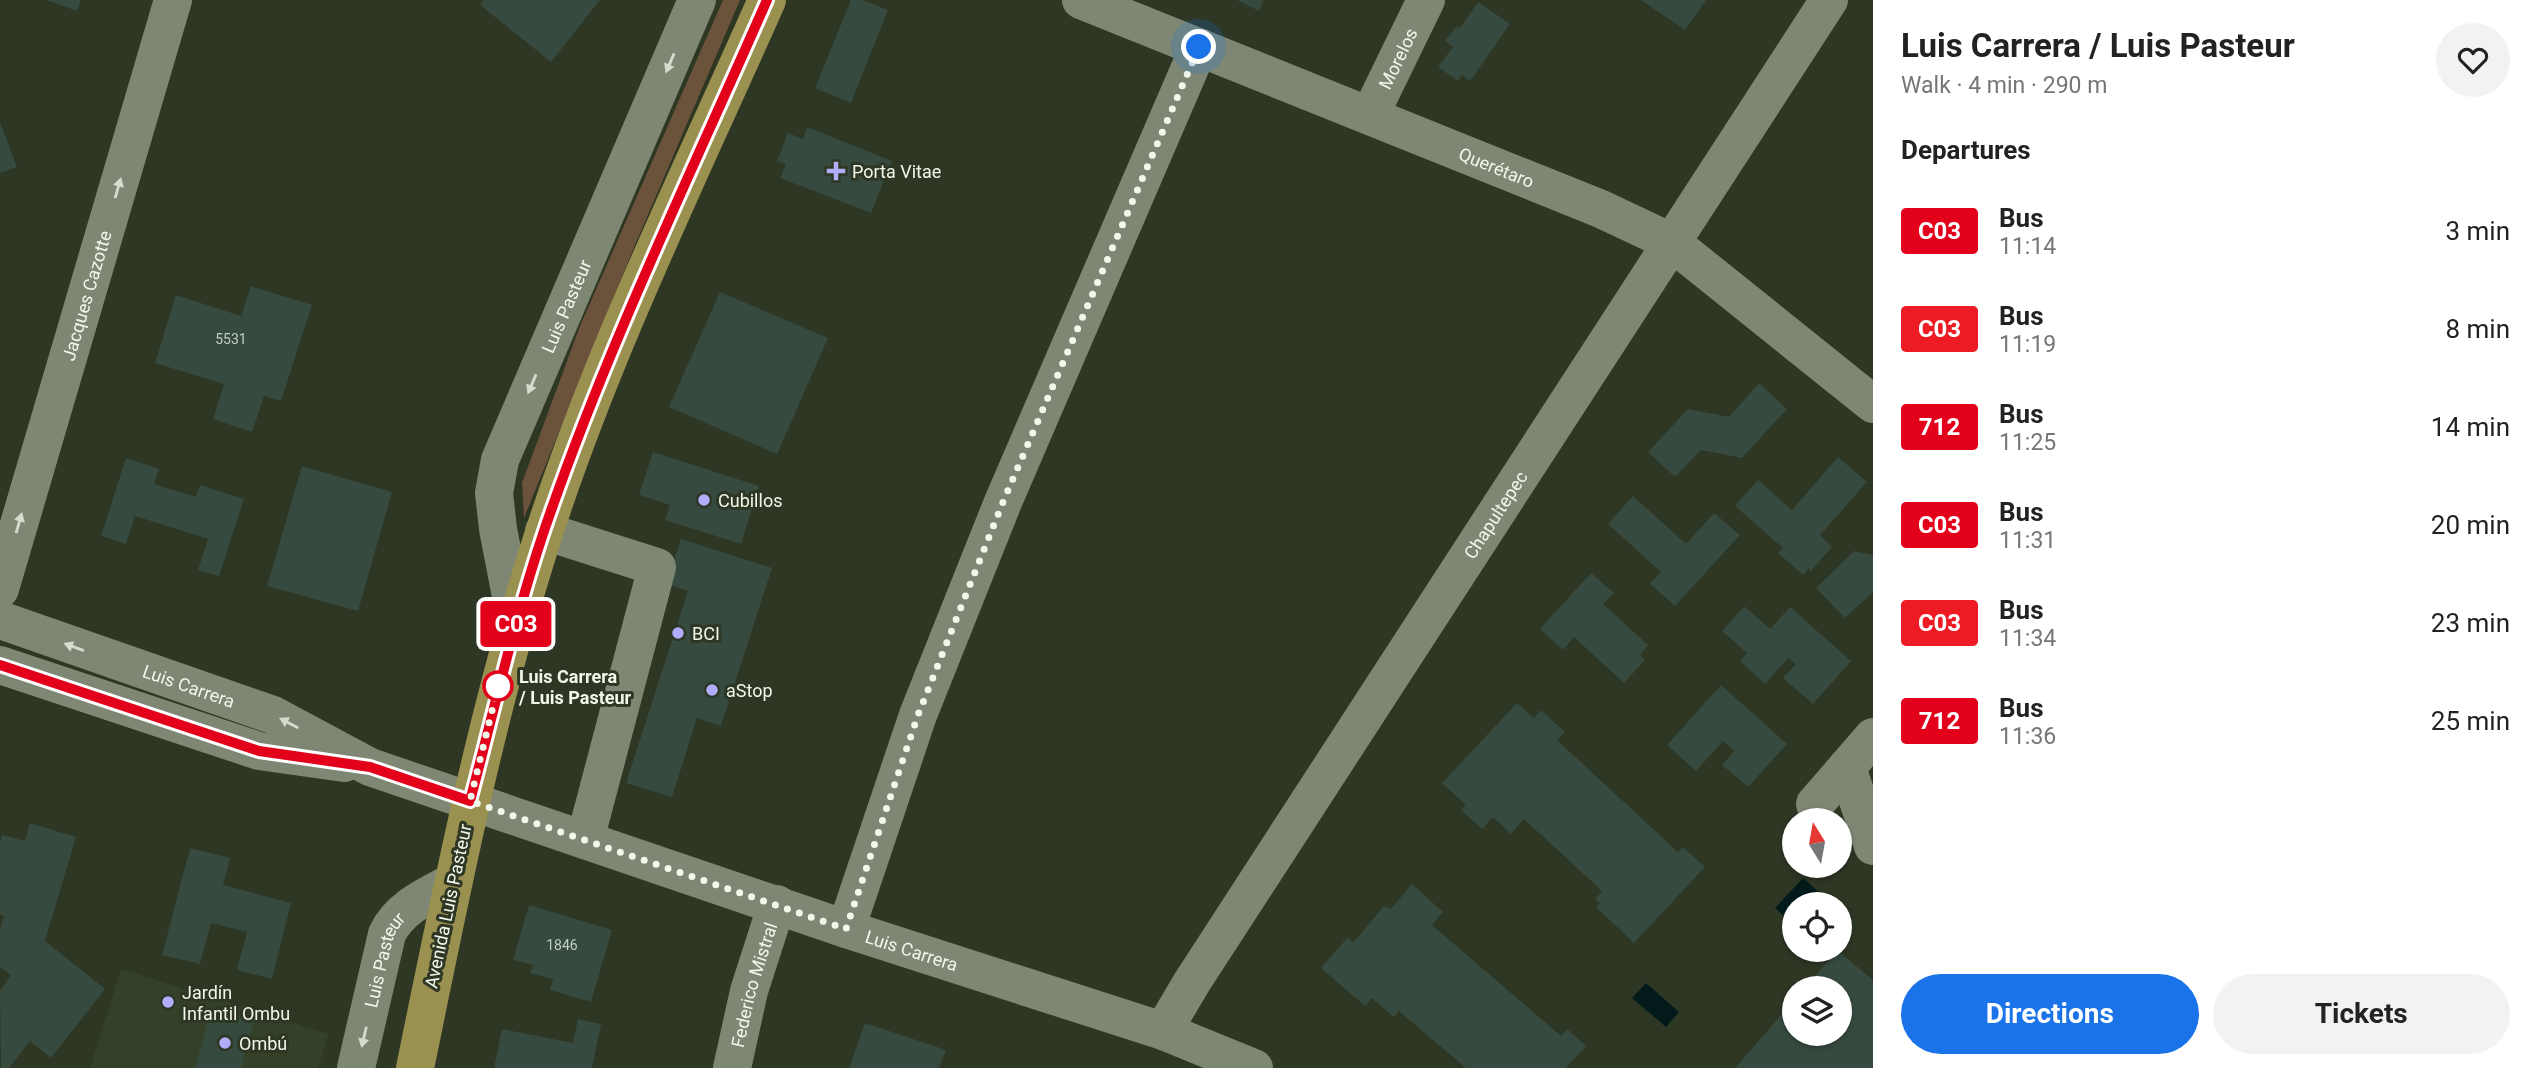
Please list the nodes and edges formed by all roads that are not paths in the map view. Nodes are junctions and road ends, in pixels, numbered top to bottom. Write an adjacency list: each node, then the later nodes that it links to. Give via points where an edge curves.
1 (173, 0): 12 (street, Jacques Cazotte, one-way to 1)
2 (697, 0): 14 (street, Luis Pasteur, one-way to 14, via 500,460 495,493 498,529)
3 (767, 0): 11 (main road, Avenida Luis Pasteur, via 627,317)
4 (1426, 0): 8 (street, Morelos)
5 (1829, 0): 9 (street, Chapultepec)
6 (1100, 3): 7 (street, Querétaro)
7 (1199, 47): 8 (street, Querétaro); 25 (street, via 1003,502 918,715)
8 (1370, 115): 9 (street, Querétaro)
9 (1671, 242): 10 (street, Querétaro); 26 (street, Chapultepec)
10 (1873, 404)
11 (544, 531): 14 (main road, Avenida Luis Pasteur); 21 (street, via 657,567)
12 (0, 589)
13 (0, 620): 17 (street, Luis Carrera, one-way to 13, via 273,715)
14 (516, 621): 19 (main road, Avenida Luis Pasteur)
15 (0, 665): 17 (street, Luis Carrera, via 259,751)
16 (1873, 737): 18 (street)
17 (370, 767): 19 (street, Luis Carrera)
18 (1847, 767): 20 (street); 22 (street)
19 (470, 801): 21 (street, Luis Carrera); 23 (main road, Avenida Luis Pasteur)
20 (1815, 803)
21 (585, 840): 24 (street, Luis Carrera)
22 (1873, 845)
23 (453, 883): 27 (street, Luis Pasteur, one-way to 27, via 409,907 387,934); 28 (main road, Avenida Luis Pasteur)
24 (777, 904): 25 (street, Luis Carrera); 29 (street, Federico Mistral, via 749,991)
25 (846, 929): 26 (street, Luis Carrera)
26 (1163, 1031): 30 (street, Luis Carrera)
27 (356, 1068)
28 (415, 1068)
29 (732, 1068)
30 (1254, 1068)

